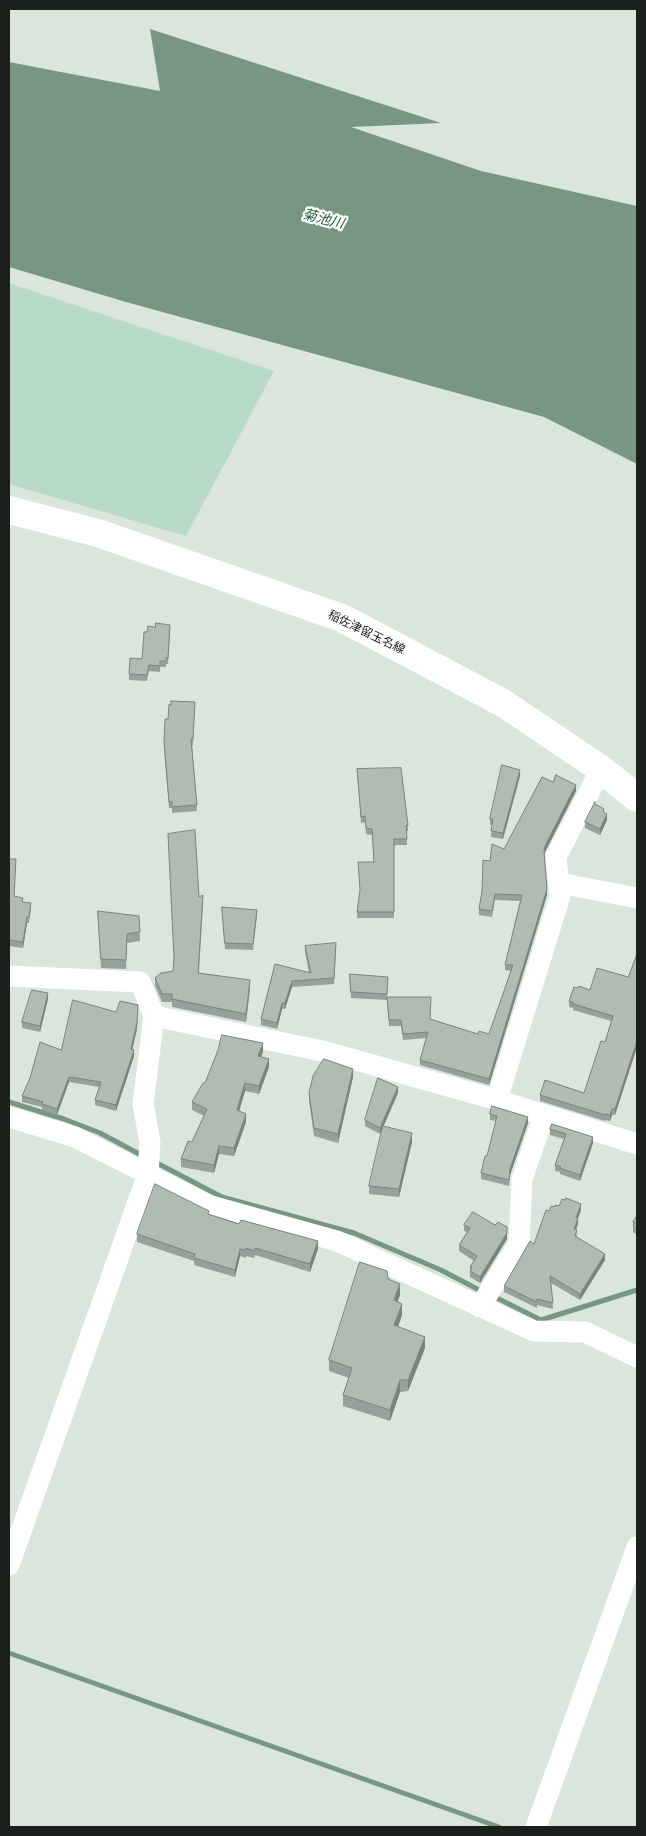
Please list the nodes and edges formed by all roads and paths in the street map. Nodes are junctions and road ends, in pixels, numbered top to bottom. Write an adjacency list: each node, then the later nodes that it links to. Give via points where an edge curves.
1 (9, 510): 2 (main road, 稲佐津留玉名線, via 98,533 342,618 503,703)
2 (601, 769): 3 (main road, 稲佐津留玉名線); 4 (street, via 556,858)
3 (637, 798)
4 (559, 883): 5 (street); 8 (street, via 560,896)
5 (637, 898)
6 (9, 976): 7 (street, via 140,982)
7 (154, 1016): 8 (street, via 327,1052); 12 (street, via 144,1104 150,1142)
8 (497, 1100): 9 (street)
9 (544, 1115): 11 (street); 13 (street, via 522,1179 519,1243)
10 (9, 1117): 12 (street, via 75,1137)
11 (637, 1144)
12 (148, 1174): 13 (street, via 208,1205 337,1241); 16 (street)
13 (481, 1305): 14 (street, via 534,1331 585,1332)
14 (637, 1357)
15 (637, 1547): 17 (street)
16 (9, 1565)
17 (536, 1827)

